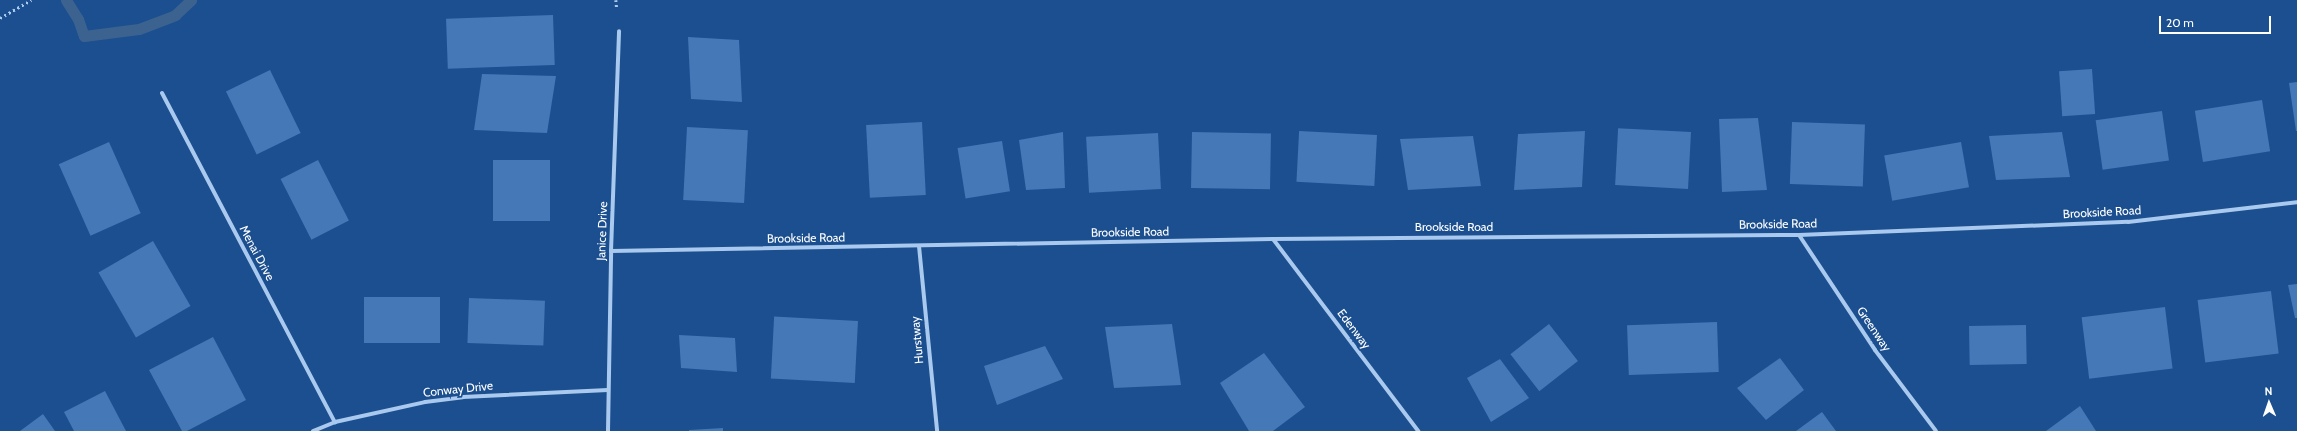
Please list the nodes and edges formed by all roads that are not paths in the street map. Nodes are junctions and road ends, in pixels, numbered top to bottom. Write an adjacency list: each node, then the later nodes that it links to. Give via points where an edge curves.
1 (619, 31): 7 (street, Janice Drive)
2 (162, 93): 9 (street, Menai Drive)
3 (2297, 202): 4 (street, Brookside Road, via 2128,222)
4 (1799, 235): 5 (street, Brookside Road); 14 (street, Greenway, via 1875,350)
5 (1273, 239): 6 (street, Brookside Road); 13 (street, Edenway)
6 (919, 246): 7 (street, Brookside Road); 12 (street, Hurstway)
7 (611, 251): 8 (street, Janice Drive)
8 (608, 390): 9 (street, Conway Drive, via 463,397 425,402); 11 (street, Janice Drive)
9 (335, 422): 10 (street, Conway Drive)
10 (313, 431)
11 (608, 431)
12 (937, 431)
13 (1418, 431)
14 (1936, 431)

